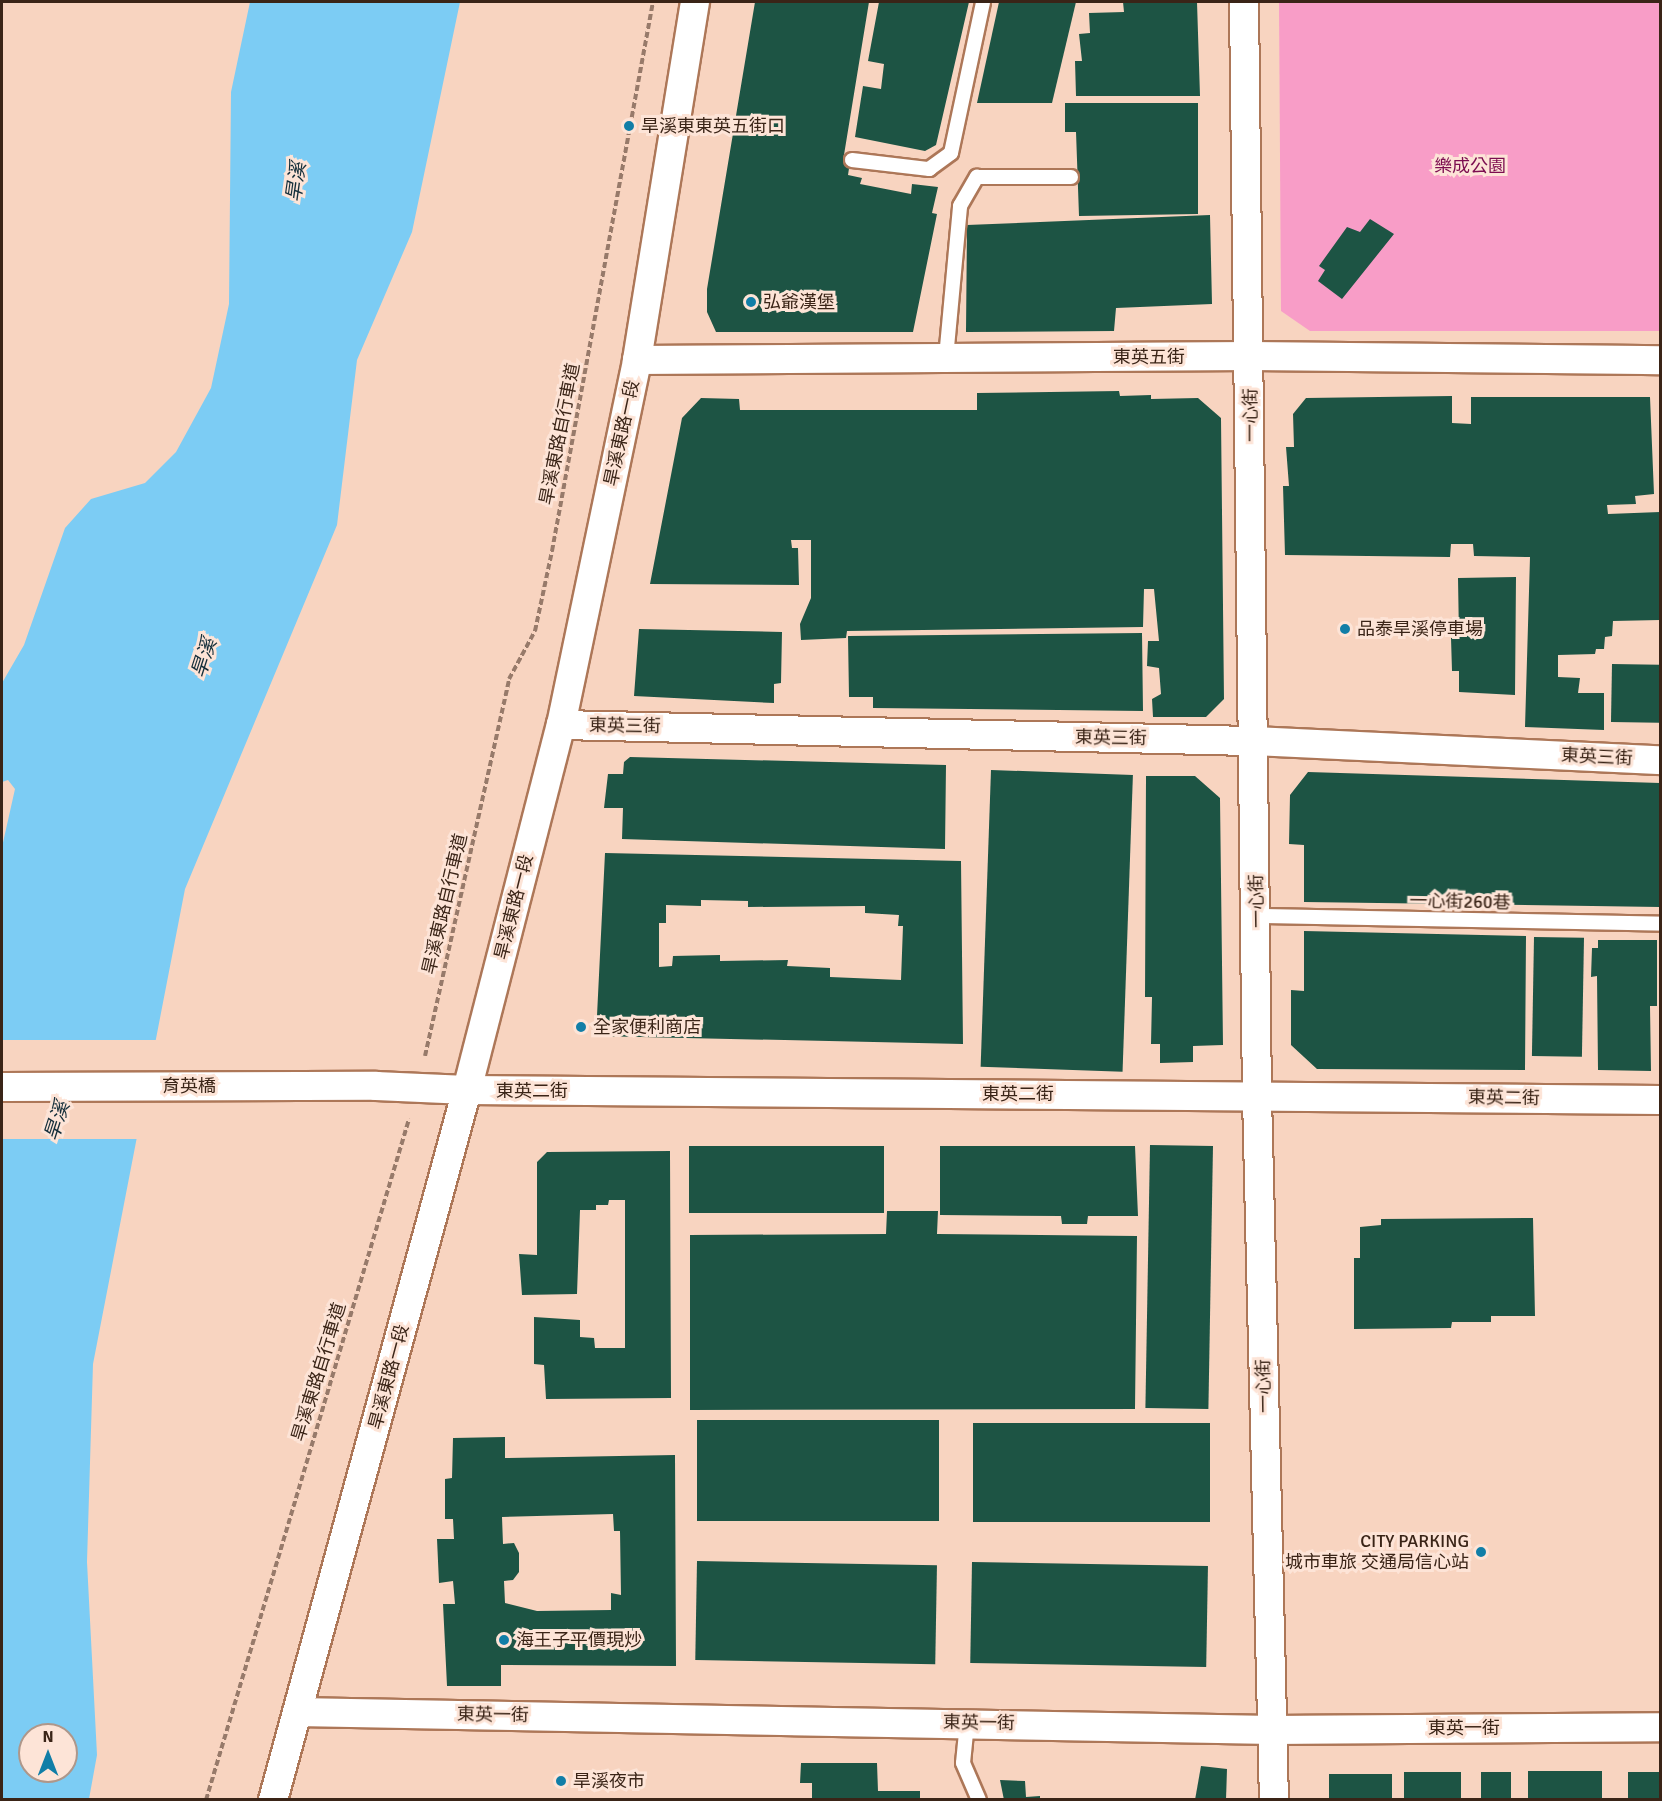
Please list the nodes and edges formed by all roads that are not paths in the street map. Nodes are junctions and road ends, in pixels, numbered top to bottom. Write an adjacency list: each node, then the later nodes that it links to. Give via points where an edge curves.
1 (695, 2): 8 (street, 旱溪東路一段)
2 (983, 2): 4 (lane, via 951,153 928,170)
3 (1245, 2): 6 (street, 一心街)
4 (852, 160)
5 (1071, 177): 7 (lane, via 976,177 960,206)
6 (1251, 356): 7 (street, 東英五街); 9 (street, 東英五街); 11 (street, 一心街)
7 (946, 358): 8 (street, 東英五街)
8 (637, 360): 10 (street, 旱溪東路一段)
9 (1660, 360)
10 (561, 725): 11 (street, 東英三街); 17 (street, 旱溪東路一段)
11 (1252, 741): 12 (street, 東英三街); 13 (street, 一心街)
12 (1660, 760)
13 (1258, 916): 14 (lane, 一心街260巷); 18 (street, 一心街)
14 (1660, 924)
15 (376, 1086): 16 (street, 育英橋); 17 (street, 東英二街)
16 (2, 1087)
17 (467, 1090): 18 (street, 東英二街); 20 (street, 旱溪東路一段)
18 (1257, 1096): 19 (street, 東英二街); 23 (street, 一心街)
19 (1660, 1100)
20 (297, 1712): 21 (street, 東英一街); 24 (street, 旱溪東路一段)
21 (966, 1723): 23 (street, 東英一街); 25 (lane, via 963,1763)
22 (1660, 1727): 23 (street, 東英一街)
23 (1273, 1730): 26 (street, 一心街)
24 (273, 1800)
25 (979, 1800)
26 (1274, 1800)

